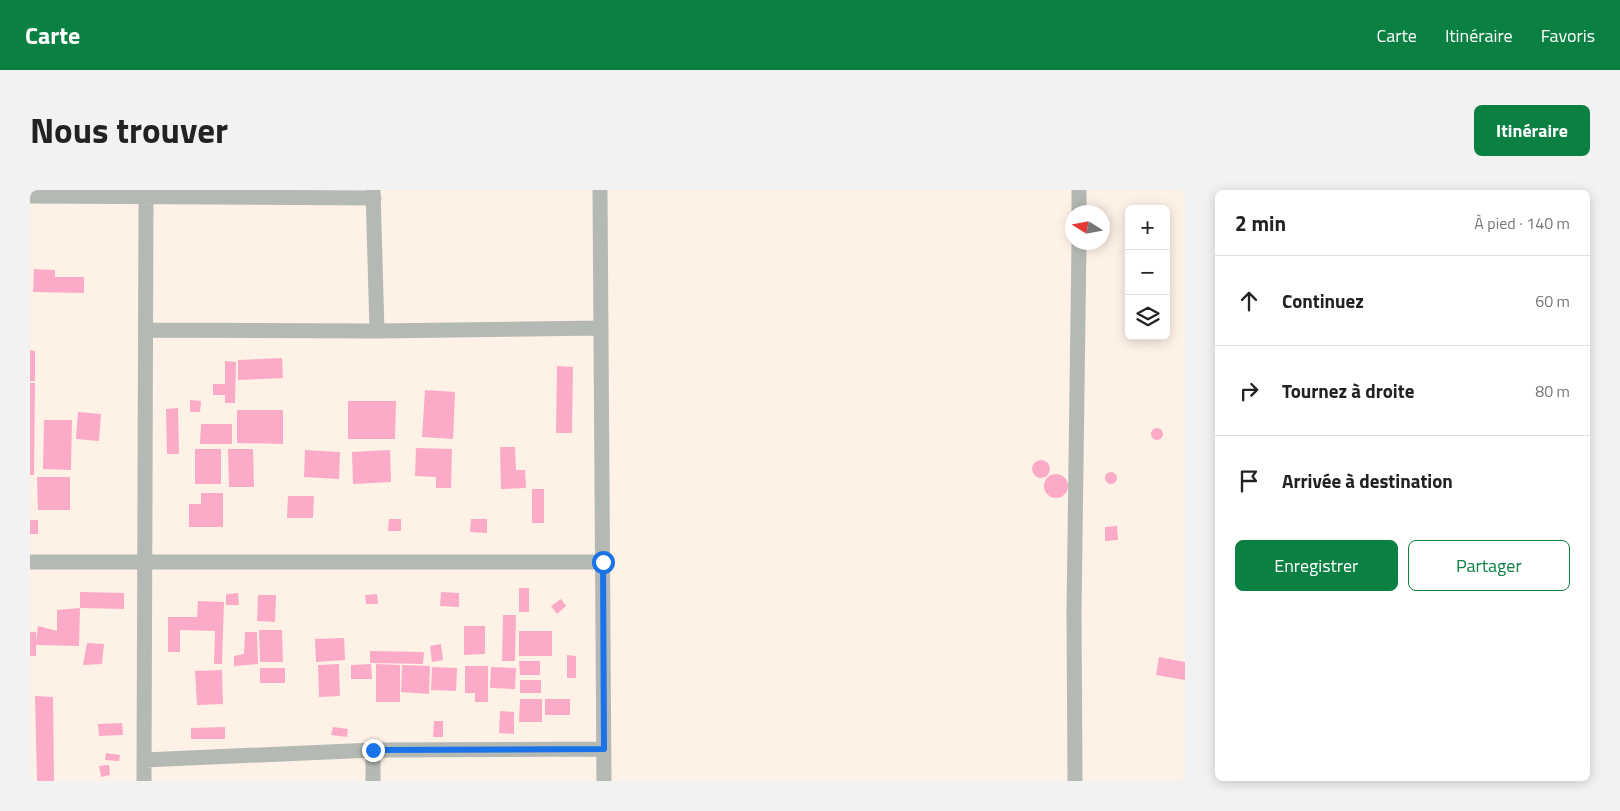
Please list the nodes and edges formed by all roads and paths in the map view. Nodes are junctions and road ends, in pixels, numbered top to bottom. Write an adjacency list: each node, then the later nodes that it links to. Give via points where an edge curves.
1 (600, 190): 8 (street)
2 (1079, 190): 6 (street)
3 (373, 194): 5 (street); 10 (street)
4 (30, 196): 5 (street)
5 (146, 198): 9 (street)
6 (1079, 205)
7 (1078, 250): 20 (street)
8 (601, 328): 10 (street); 13 (street)
9 (146, 330): 10 (street); 12 (street)
10 (377, 331)
11 (30, 562): 12 (street)
12 (145, 562): 13 (street); 16 (street)
13 (603, 562): 14 (street)
14 (604, 749): 15 (street); 19 (street)
15 (373, 750): 16 (street); 18 (street)
16 (144, 760): 17 (street)
17 (144, 781)
18 (373, 781)
19 (604, 781)
20 (1075, 781)

